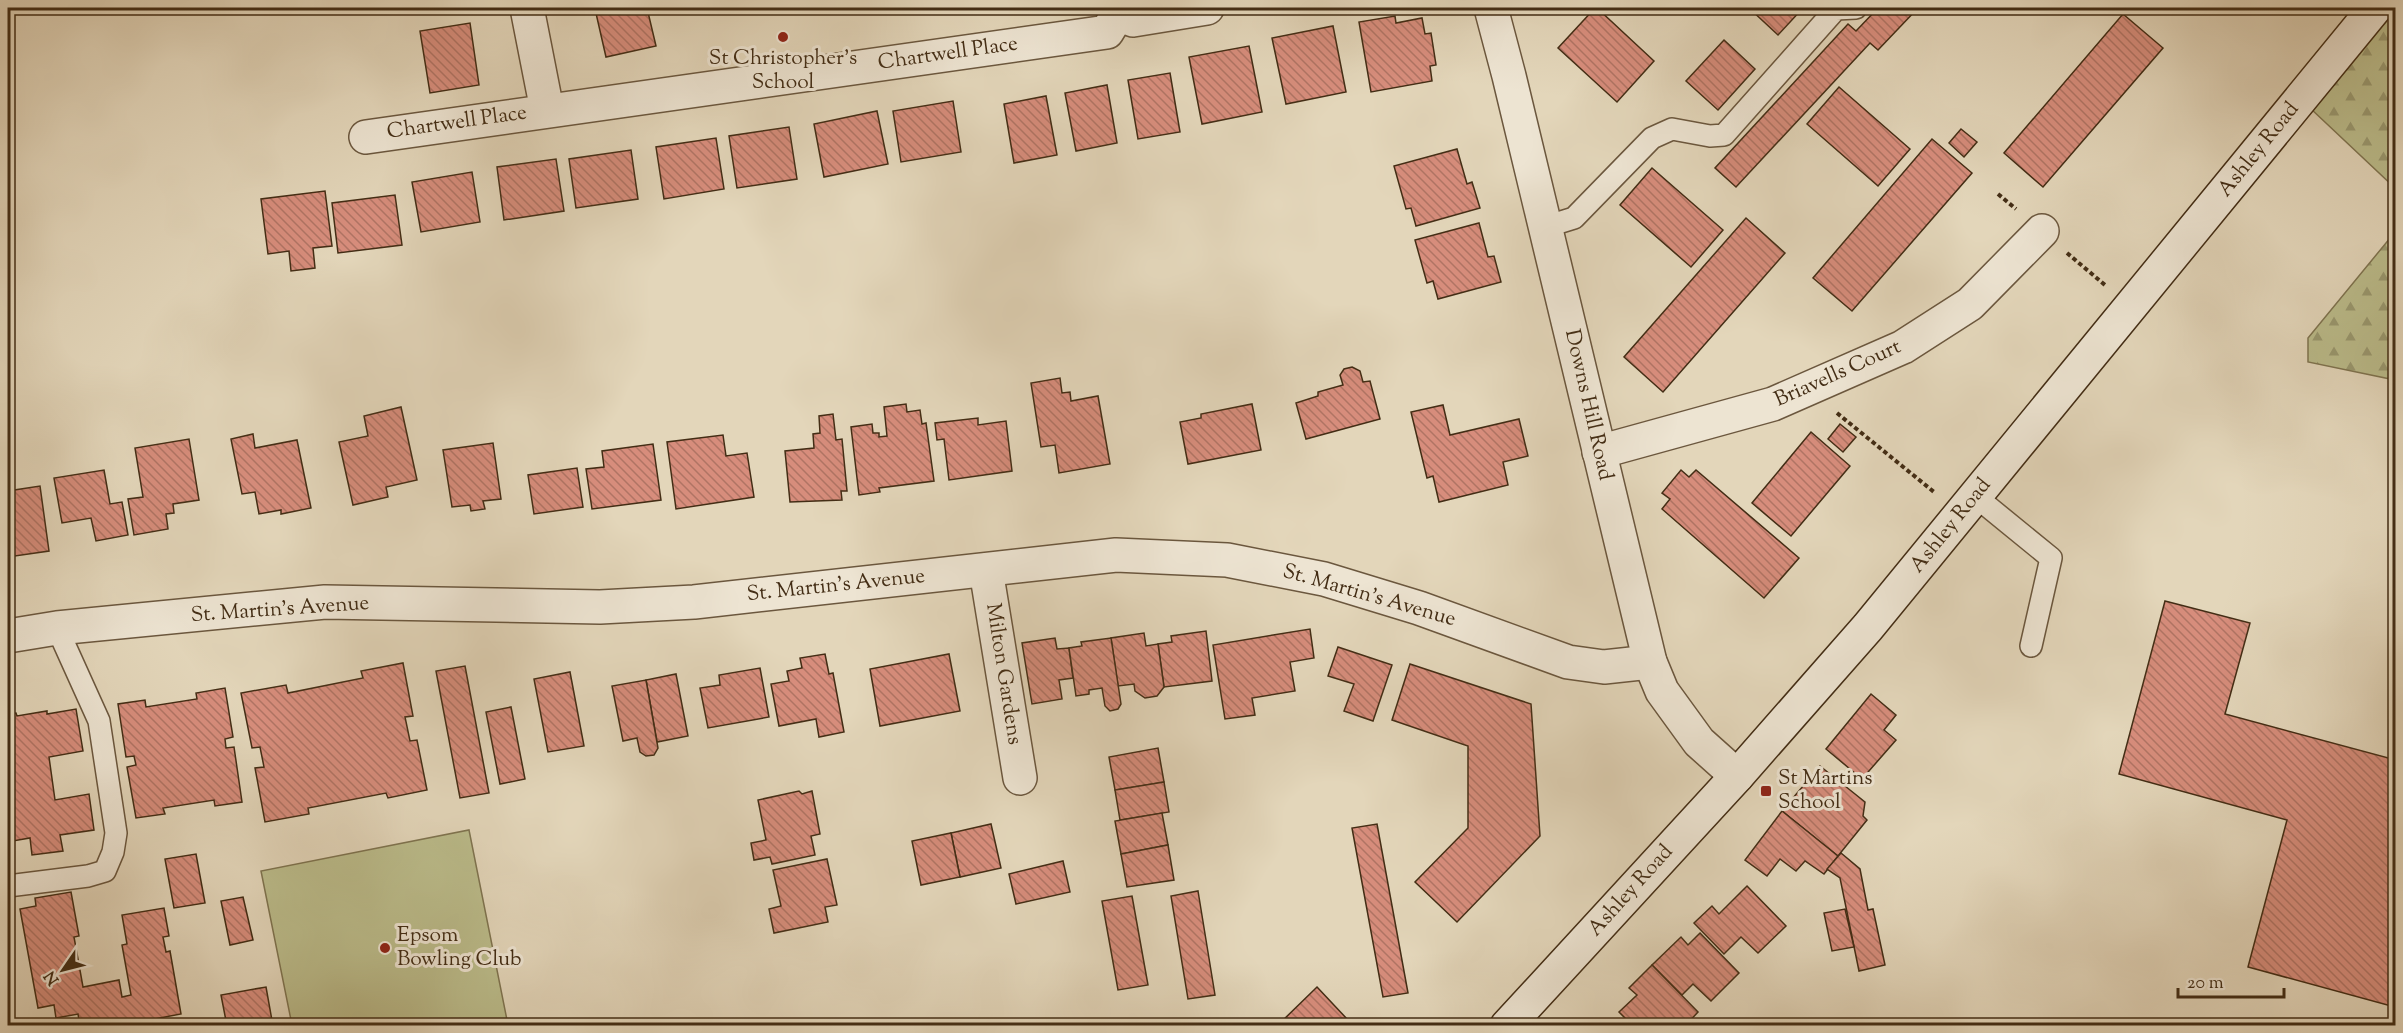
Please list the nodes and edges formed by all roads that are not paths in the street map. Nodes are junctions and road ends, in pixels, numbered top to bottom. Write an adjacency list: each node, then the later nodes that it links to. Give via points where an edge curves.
1 (527, 8): 7 (street, Chartwell Place)
2 (1207, 8): 6 (street, via 1133,20)
3 (1491, 8): 9 (street, Downs Hill Road)
4 (1856, 8): 9 (lane, via 1836,9 1724,135 1672,129 1652,138 1574,218)
5 (2375, 8): 12 (street, Ashley Road)
6 (1117, 11): 7 (street, Chartwell Place, via 1107,33)
7 (547, 110): 8 (street, Chartwell Place)
8 (366, 137)
9 (1545, 227): 11 (street, Downs Hill Road)
10 (2042, 231): 11 (street, Briavells Court, via 1970,304 1903,347 1773,404)
11 (1599, 453): 17 (street, Downs Hill Road)
12 (1968, 505): 16 (lane, via 2051,558); 18 (street, Ashley Road, via 1868,627)
13 (986, 570): 14 (street, St. Martin's Avenue, via 694,602 600,607 325,602); 17 (street, St. Martin's Avenue, via 1116,555 1227,560 1335,582 1568,662 1604,667); 19 (street, Milton Gardens)
14 (57, 628): 15 (street, St. Martin's Avenue); 20 (lane, via 99,721 116,833 113,852 105,871)
15 (8, 636)
16 (2031, 646)
17 (1650, 662): 18 (street, Downs Hill Road, via 1662,691 1692,734)
18 (1737, 776): 21 (street, Ashley Road)
19 (1020, 778)
20 (8, 886)
21 (1506, 1026)

